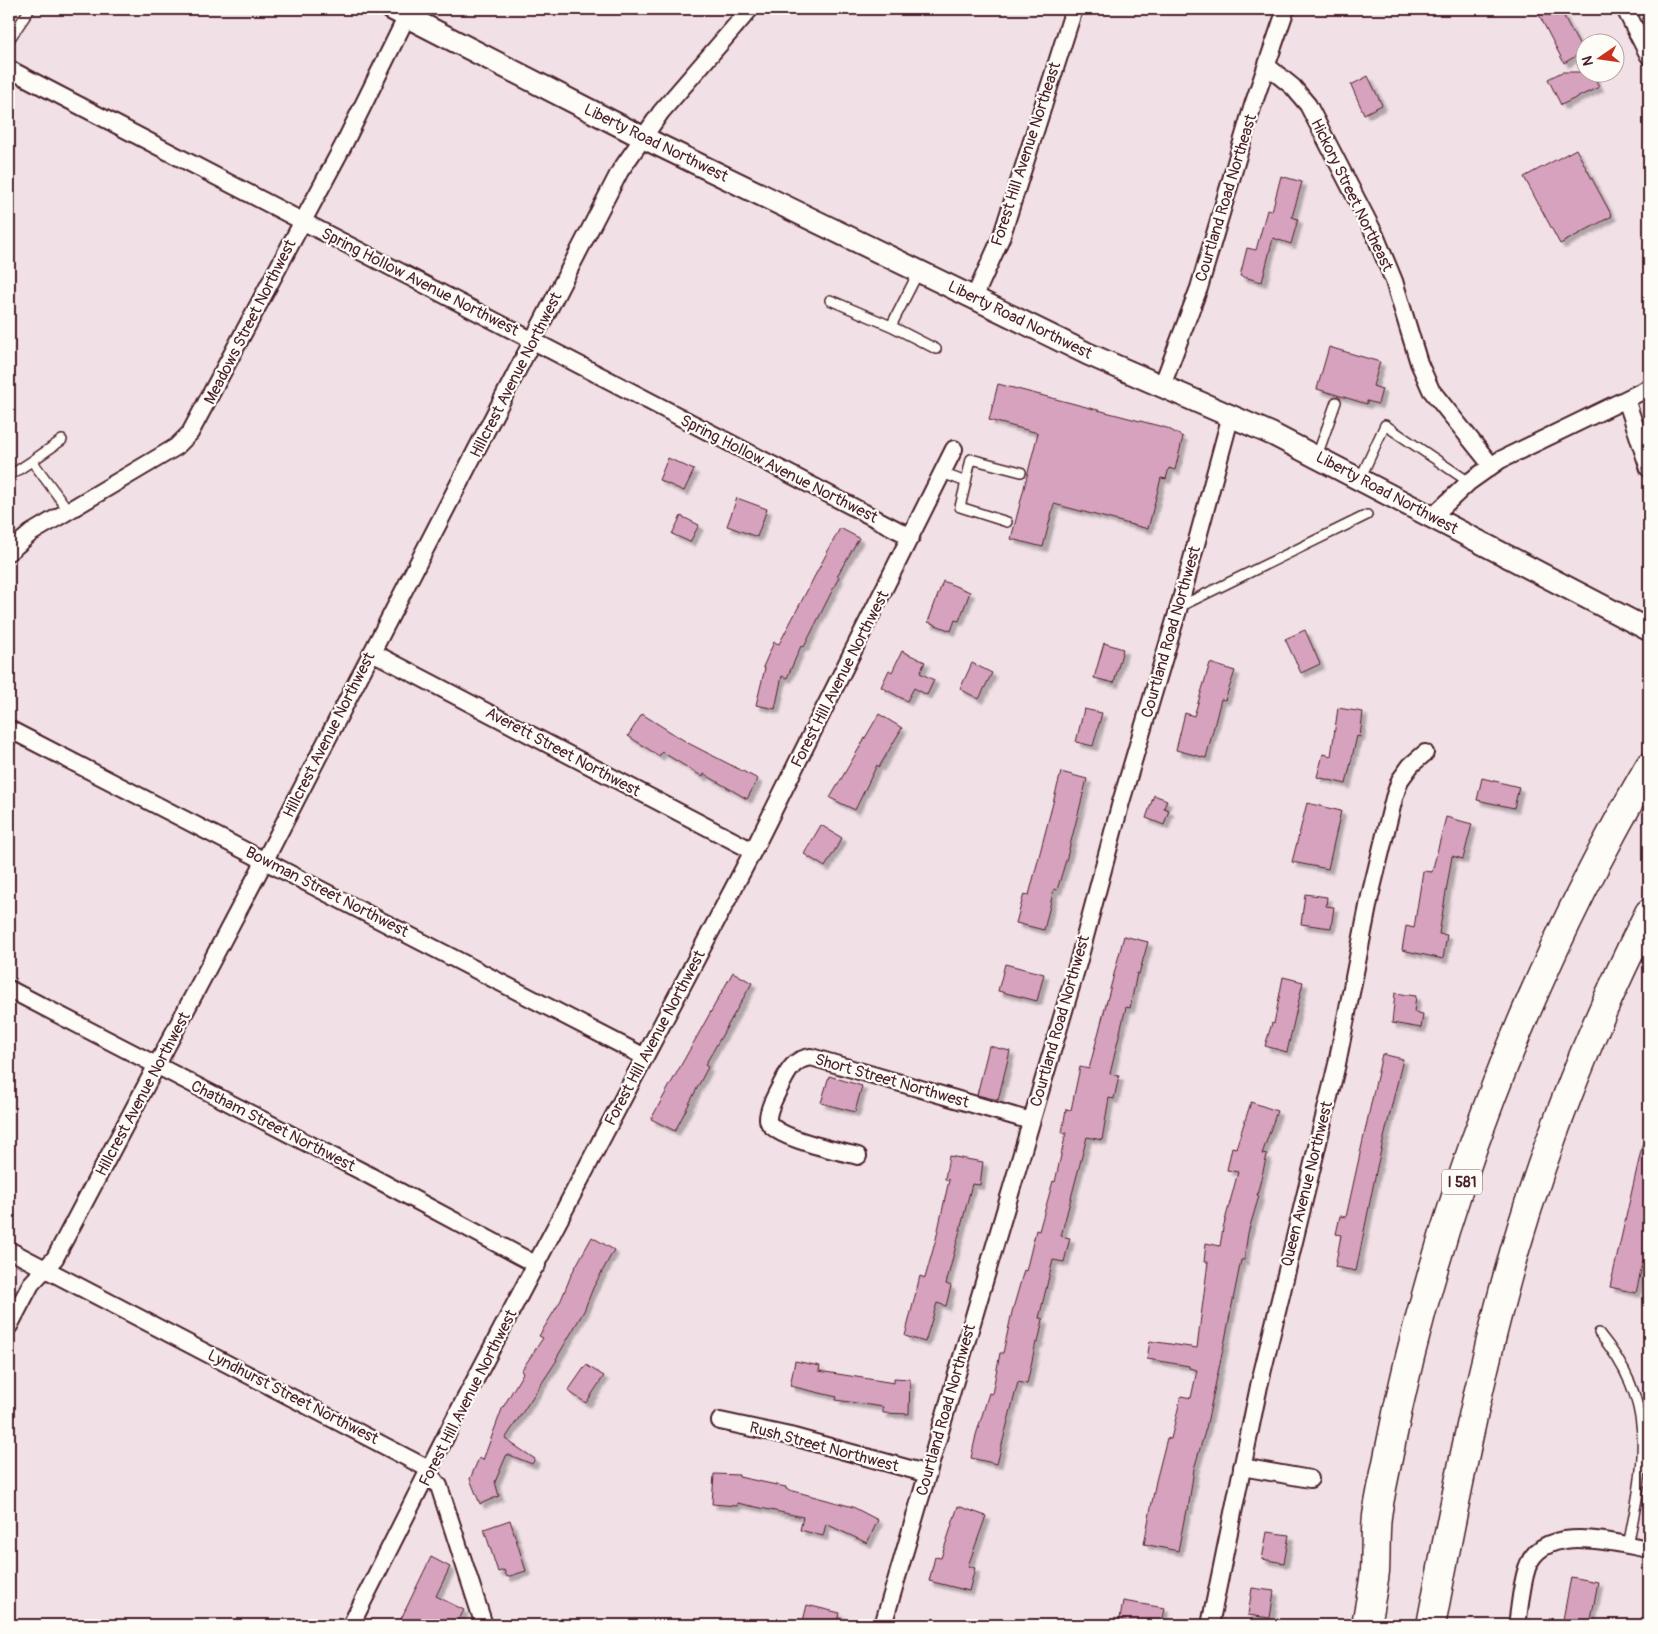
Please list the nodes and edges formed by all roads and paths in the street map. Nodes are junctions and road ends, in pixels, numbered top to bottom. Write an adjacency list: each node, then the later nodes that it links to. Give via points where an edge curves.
1 (30, 9): 7 (lane)
2 (750, 9): 11 (street, Hillcrest Avenue Northwest)
3 (1074, 9): 14 (street, Forest Hill Avenue Northeast, via 1000,238)
4 (1286, 9): 9 (street, Courtland Road Northeast)
5 (1625, 9): 8 (street)
6 (400, 12): 11 (street, Liberty Road Northwest); 12 (street, Meadows Street Northwest, via 343,146)
7 (9, 40)
8 (1649, 56)
9 (1267, 66): 19 (street, Courtland Road Northeast, via 1199,288); 28 (street, Hickory Street Northeast, via 1293,87 1308,105 1375,234 1431,390)
10 (9, 70): 12 (street, Spring Hollow Avenue Northwest)
11 (642, 137): 13 (street, Liberty Road Northwest); 17 (street, Hillcrest Avenue Northwest, via 620,171)
12 (303, 221): 17 (street, Spring Hollow Avenue Northwest); 36 (street, Meadows Street Northwest, via 190,434 176,447)
13 (919, 271): 14 (street, Liberty Road Northwest); 16 (lane)
14 (974, 298): 19 (street, Liberty Road Northwest)
15 (830, 300): 16 (lane)
16 (891, 326): 18 (lane)
17 (533, 341): 40 (street, Spring Hollow Avenue Northwest); 44 (street, Hillcrest Avenue Northwest)
18 (936, 349)
19 (1162, 386): 23 (street, Liberty Road Northwest)
20 (1649, 388): 21 (street)
21 (1626, 399): 28 (street); 29 (street)
22 (1336, 402): 26 (lane)
23 (1230, 416): 26 (street, Liberty Road Northwest); 42 (street, Courtland Road Northwest)
24 (62, 440): 27 (lane)
25 (954, 449): 31 (street, Forest Hill Avenue Northwest)
26 (1317, 457): 33 (street, Liberty Road Northwest)
27 (32, 461): 32 (lane); 36 (lane)
28 (1491, 466): 35 (street)
29 (1649, 469)
30 (1021, 472): 34 (lane, via 972,459)
31 (942, 473): 34 (lane); 40 (street, Forest Hill Avenue Northwest)
32 (9, 476)
33 (1360, 479): 35 (lane, via 1385,425); 38 (street, Liberty Road Northwest)
34 (966, 482): 39 (lane, via 960,507)
35 (1470, 482): 38 (street)
36 (69, 511): 41 (street, Meadows Street Northwest, via 31,533)
37 (1367, 516): 42 (lane)
38 (1432, 517): 43 (street, Liberty Road Northwest)
39 (1007, 522)
40 (911, 537): 48 (street, Forest Hill Avenue Northwest)
41 (9, 552)
42 (1179, 607): 54 (street, Courtland Road Northwest)
43 (1649, 630)
44 (372, 652): 48 (street, Averett Street Northwest); 49 (street, Hillcrest Avenue Northwest)
45 (9, 729): 49 (street, Bowman Street Northwest)
46 (1426, 753): 62 (street, Queen Avenue Northwest, via 1400,780 1394,798 1370,896 1337,1064)
47 (1649, 767): 72 (highway, I 581, via 1594,869 1541,979 1468,1164 1438,1258 1403,1388 1377,1516 1375,1573)
48 (754, 851): 52 (street, Forest Hill Avenue Northwest)
49 (265, 860): 52 (street, Bowman Street Northwest); 53 (street, Hillcrest Avenue Northwest)
50 (1649, 913): 73 (highway, via 1570,1094 1514,1252 1466,1446)
51 (9, 989): 53 (street, Chatham Street Northwest)
52 (645, 1057): 57 (street, Forest Hill Avenue Northwest)
53 (158, 1067): 57 (street, Chatham Street Northwest); 58 (street, Hillcrest Avenue Northwest, via 55,1258)
54 (1031, 1121): 55 (street, Short Street Northwest, via 811,1057 802,1058 794,1064 776,1097 768,1120 771,1126 776,1131 816,1145); 64 (street, Courtland Road Northwest)
55 (858, 1156)
56 (9, 1250): 58 (street, Lyndhurst Street Northwest)
57 (537, 1266): 63 (street, Forest Hill Avenue Northwest)
58 (45, 1269): 59 (street, Hillcrest Avenue Northwest, via 31,1284); 63 (street, Lyndhurst Street Northwest, via 414,1460)
59 (9, 1326)
60 (1599, 1333): 66 (lane, via 1629,1373 1644,1415 1642,1478)
61 (720, 1420): 64 (street, Rush Street Northwest)
62 (1242, 1466): 65 (street); 71 (street, Queen Avenue Northwest)
63 (429, 1472): 68 (street, Forest Hill Avenue Northwest); 69 (street, Lyndhurst Street Northwest, via 438,1486)
64 (928, 1474): 70 (street, Courtland Road Northwest)
65 (1310, 1479)
66 (1628, 1546): 67 (street); 74 (street, via 1567,1538 1540,1549 1526,1569)
67 (1649, 1549)
68 (351, 1625)
69 (484, 1625)
70 (883, 1625)
71 (1210, 1625)
72 (1366, 1625)
73 (1431, 1625)
74 (1517, 1625)

